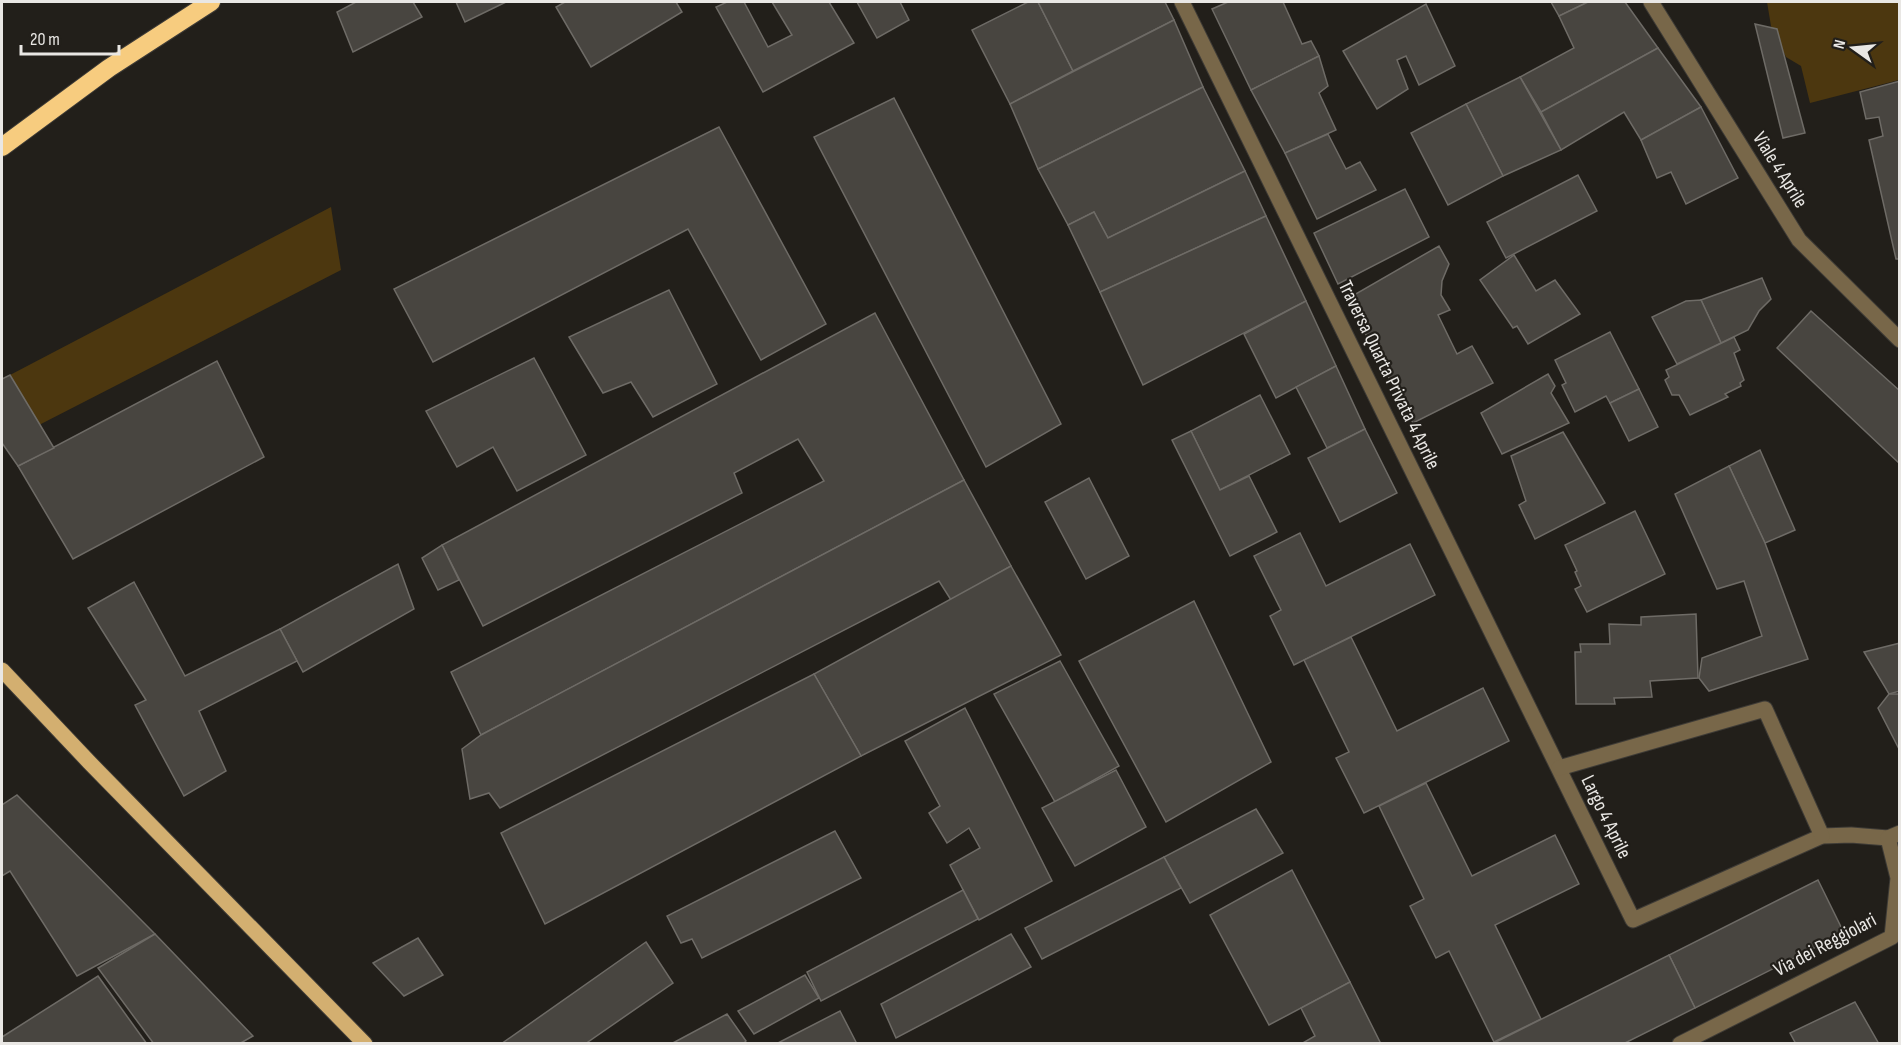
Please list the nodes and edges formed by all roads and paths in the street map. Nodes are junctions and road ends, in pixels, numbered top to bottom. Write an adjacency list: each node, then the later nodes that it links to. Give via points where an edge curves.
1 (211, 2): 4 (highway, via 109,68)
2 (1182, 2): 7 (street, Traversa Quarta Privata 4 Aprile)
3 (1651, 2): 5 (street, Viale 4 Aprile, via 1799,240)
4 (2, 147)
5 (1899, 340)
6 (2, 670): 10 (main road)
7 (1559, 768): 8 (street, Largo 4 Aprile, via 1765,709); 8 (street, Largo 4 Aprile, via 1633,920)
8 (1822, 836): 9 (street, Largo 4 Aprile)
9 (1894, 836): 11 (street, Via dei Reggiolari, via 1898,878 1892,937)
10 (365, 1044)
11 (1680, 1044)

